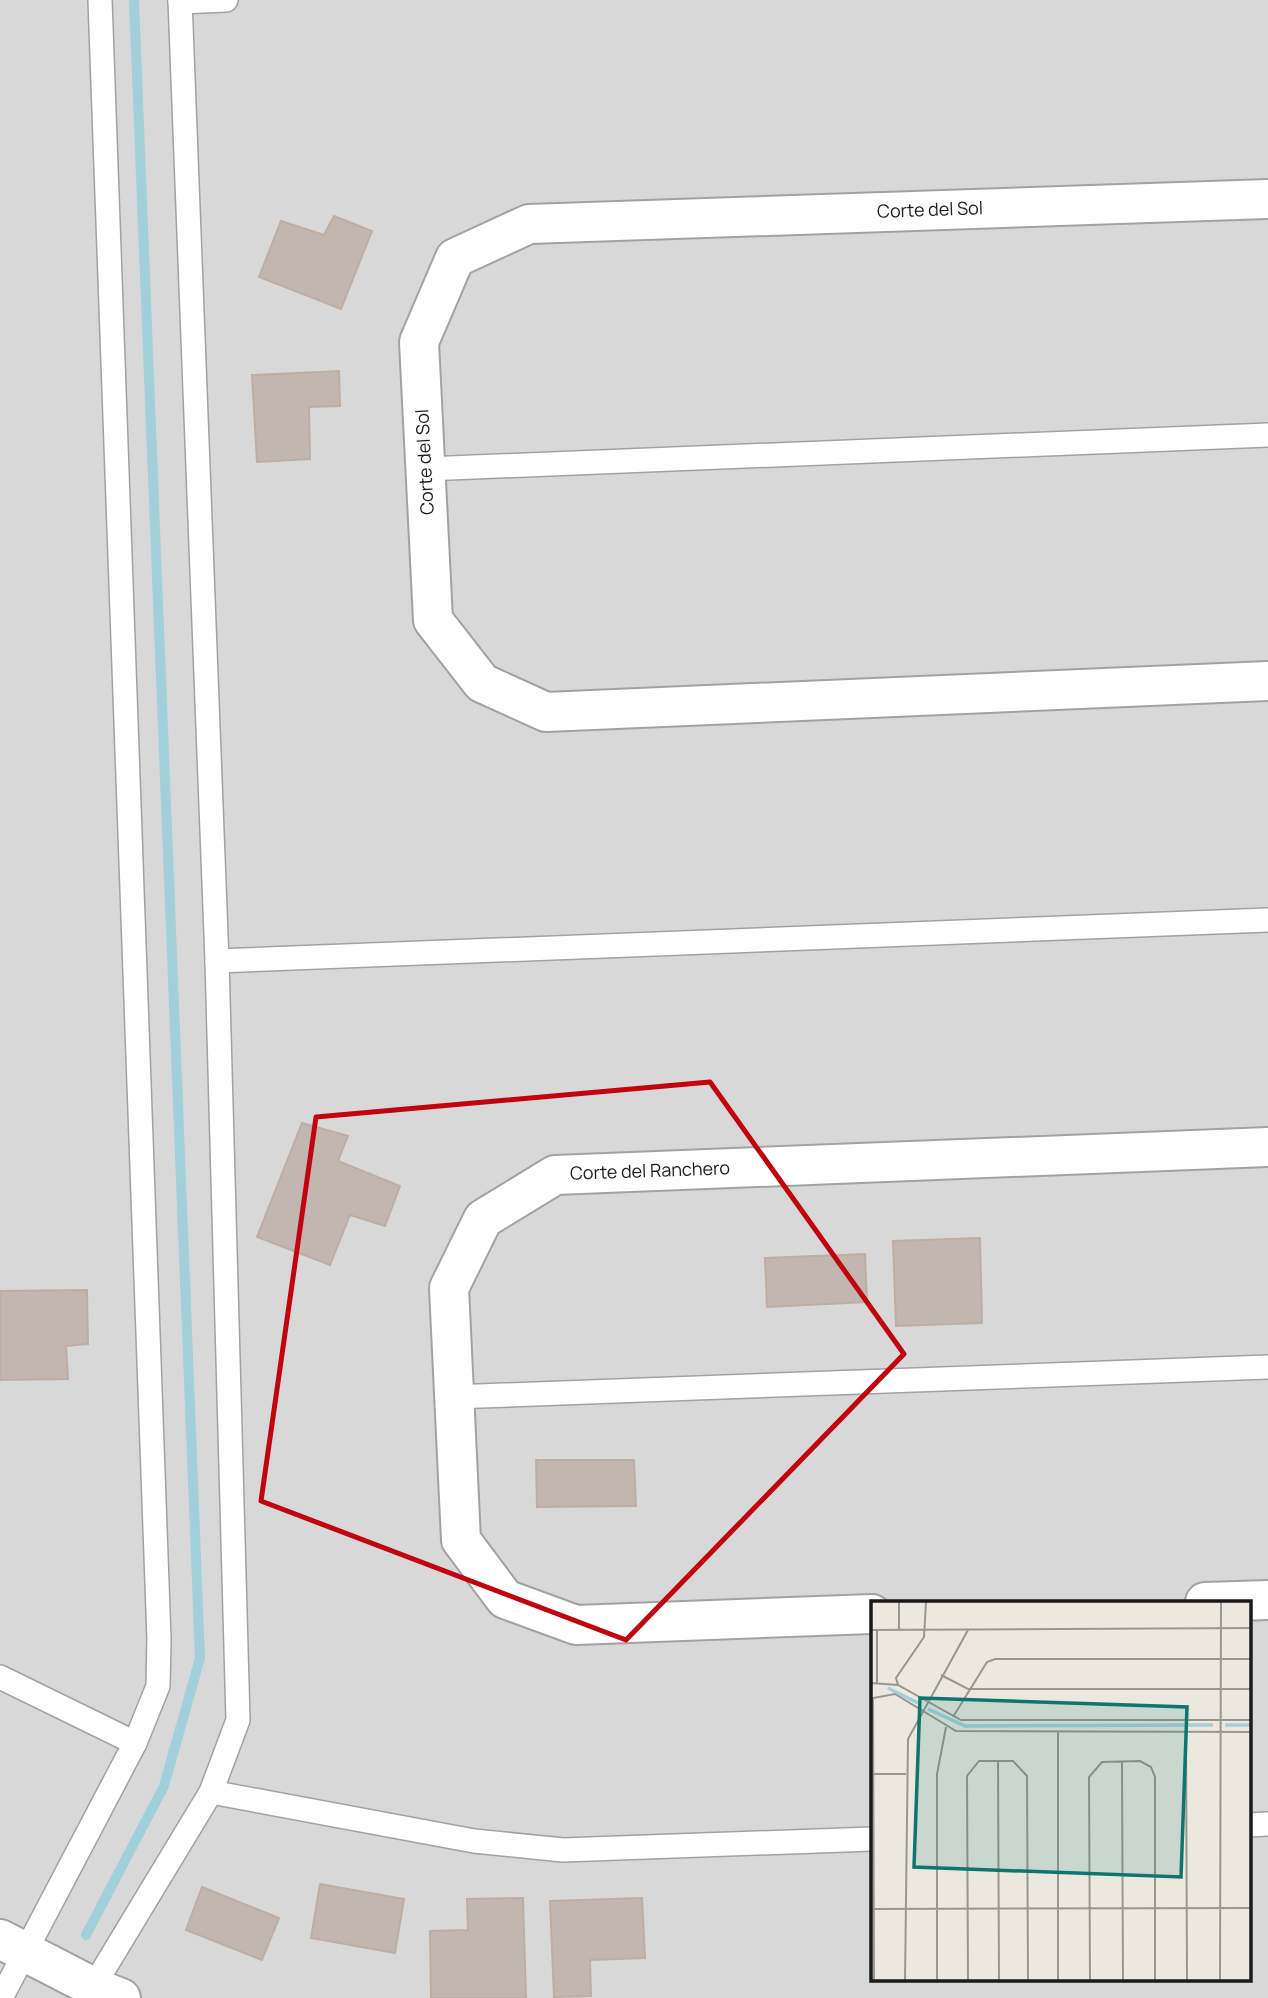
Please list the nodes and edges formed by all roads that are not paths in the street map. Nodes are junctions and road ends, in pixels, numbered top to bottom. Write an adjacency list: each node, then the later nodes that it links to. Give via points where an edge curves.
1 (100, 0): 17 (lane, via 159,1639 158,1686)
2 (226, 0): 3 (lane)
3 (180, 1): 9 (lane)
4 (1268, 198): 6 (street, Corte del Sol, via 529,224 456,258 419,342)
5 (1268, 435): 6 (lane)
6 (425, 469): 7 (street, Corte del Sol, via 433,620 482,683 546,712)
7 (1268, 681)
8 (1268, 920): 9 (lane)
9 (217, 961): 18 (lane, via 238,1720)
10 (1268, 1147): 12 (street, Corte del Ranchero, via 555,1175 483,1219 449,1288)
11 (1268, 1367): 12 (lane)
12 (452, 1397): 15 (street, Corte del Ranchero, via 461,1540 505,1599 576,1625)
13 (1268, 1600): 14 (street)
14 (1236, 1601)
15 (871, 1614)
16 (0, 1676): 17 (lane)
17 (135, 1743): 22 (lane)
18 (211, 1792): 21 (lane, via 474,1841 563,1850); 23 (lane)
19 (1268, 1824): 20 (lane)
20 (1250, 1825)
21 (871, 1839)
22 (13, 1946): 23 (street); 24 (lane)
23 (100, 1994)
24 (1, 1998)

